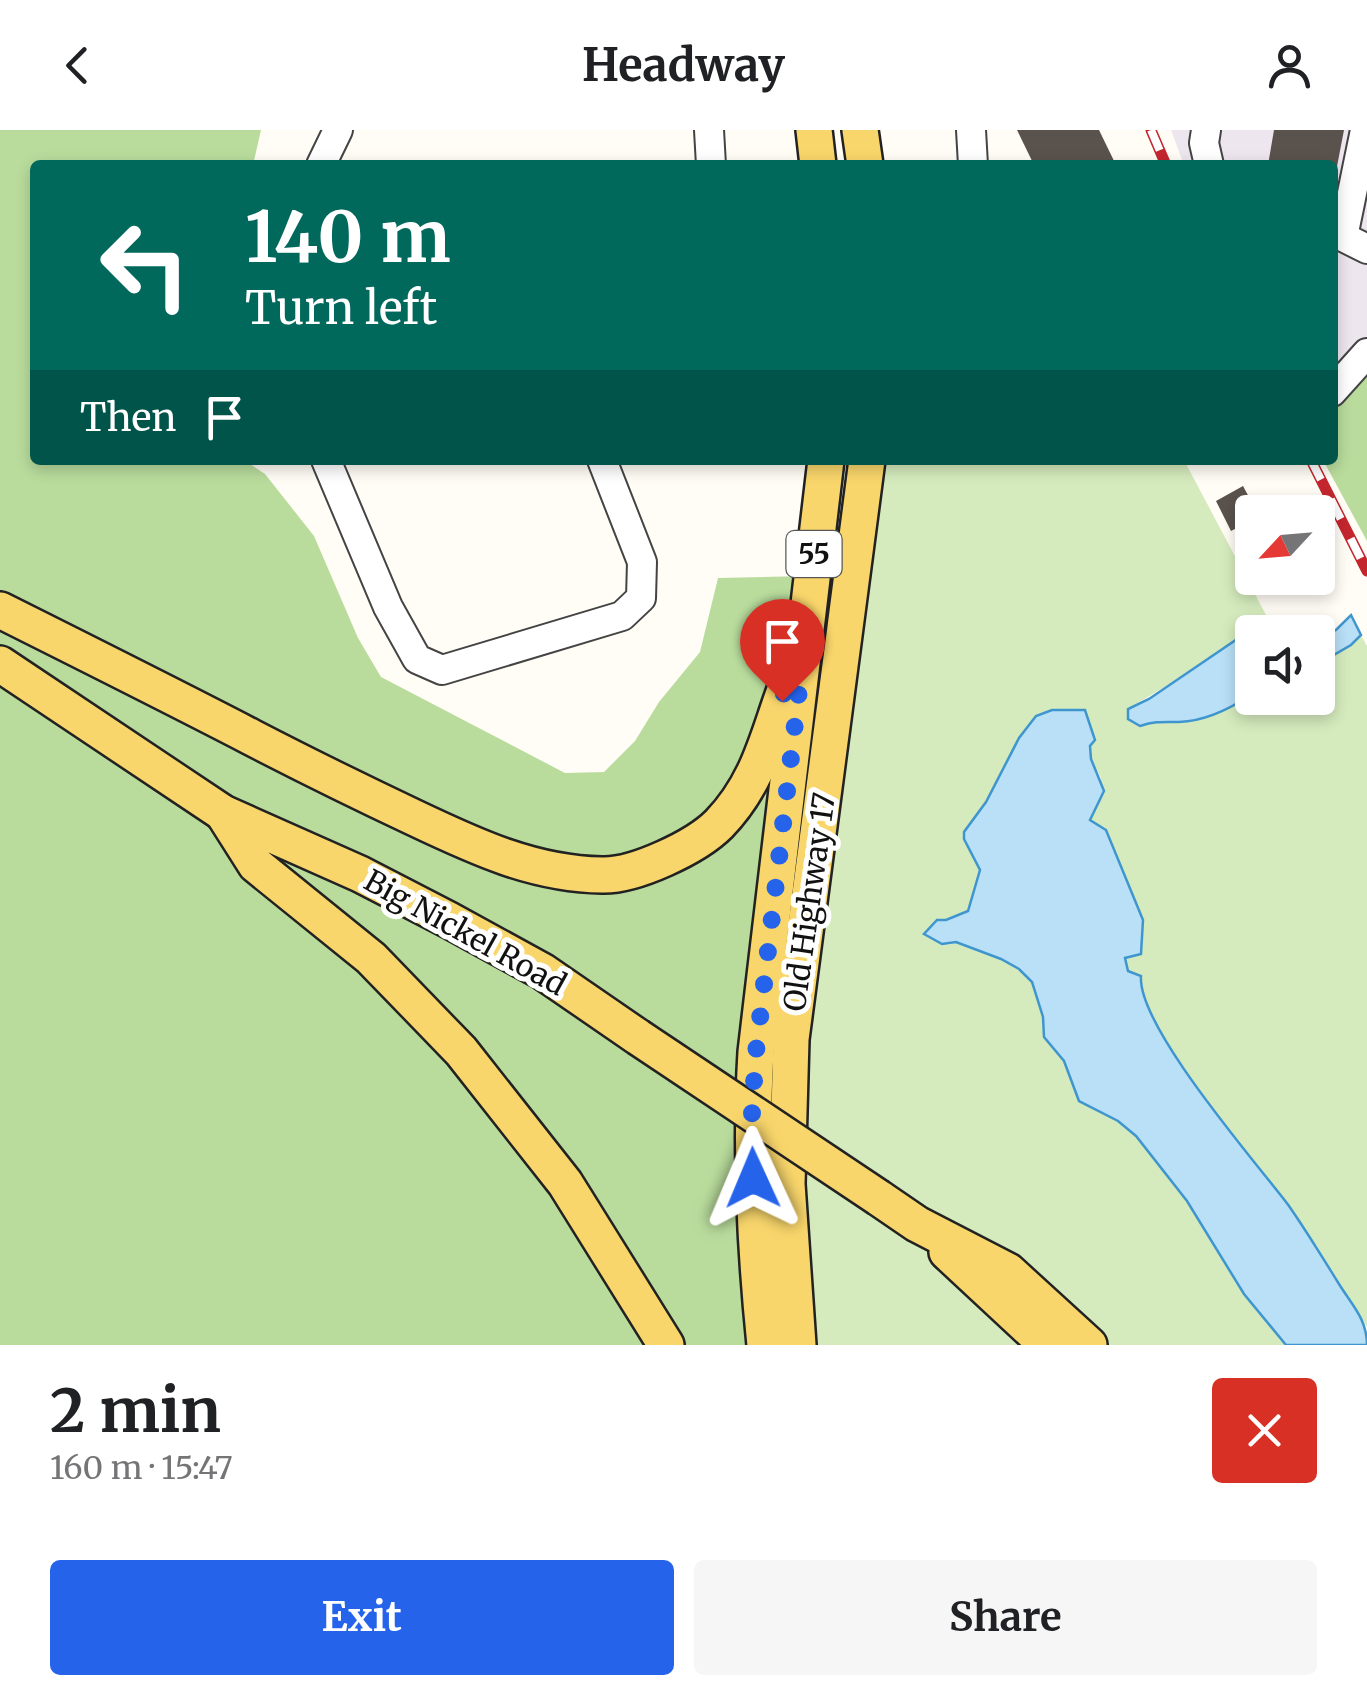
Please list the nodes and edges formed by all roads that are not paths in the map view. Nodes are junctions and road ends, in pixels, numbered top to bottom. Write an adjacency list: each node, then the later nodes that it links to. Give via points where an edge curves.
1 (338, 130): 8 (street)
2 (708, 130): 9 (street)
3 (814, 130): 10 (main road)
4 (860, 130): 11 (main road)
5 (972, 130): 12 (street)
6 (1206, 130): 13 (street)
7 (1365, 130): 14 (street)
8 (330, 160)
9 (711, 160)
10 (817, 160)
11 (863, 160)
12 (973, 160)
13 (1207, 160)
14 (1348, 241)
15 (1367, 353): 16 (street)
16 (1338, 385)
17 (328, 465): 18 (street, via 398,624 417,658 442,670 622,616 641,598 642,562)
18 (604, 465)
19 (825, 465): 22 (main road, Old Highway 17 / 55)
20 (866, 465): 28 (main road, Old Highway 17 / 55, via 792,1039 787,1184)
21 (0, 610): 22 (main road, via 372,800 499,856 607,876 690,846 717,825 766,753 788,676)
22 (804, 648): 27 (main road, Old Highway 17 / 55, via 753,1097)
23 (0, 664): 24 (main road, Big Nickel Road)
24 (223, 813): 25 (main road, Big Nickel Road, bridge, via 360,874 542,971); 26 (main road, via 256,864 370,958 461,1051 564,1183)
25 (917, 1224): 29 (main road); 30 (main road, via 1008,1271)
26 (666, 1345)
27 (765, 1345)
28 (798, 1345)
29 (1047, 1345)
30 (1089, 1345)

